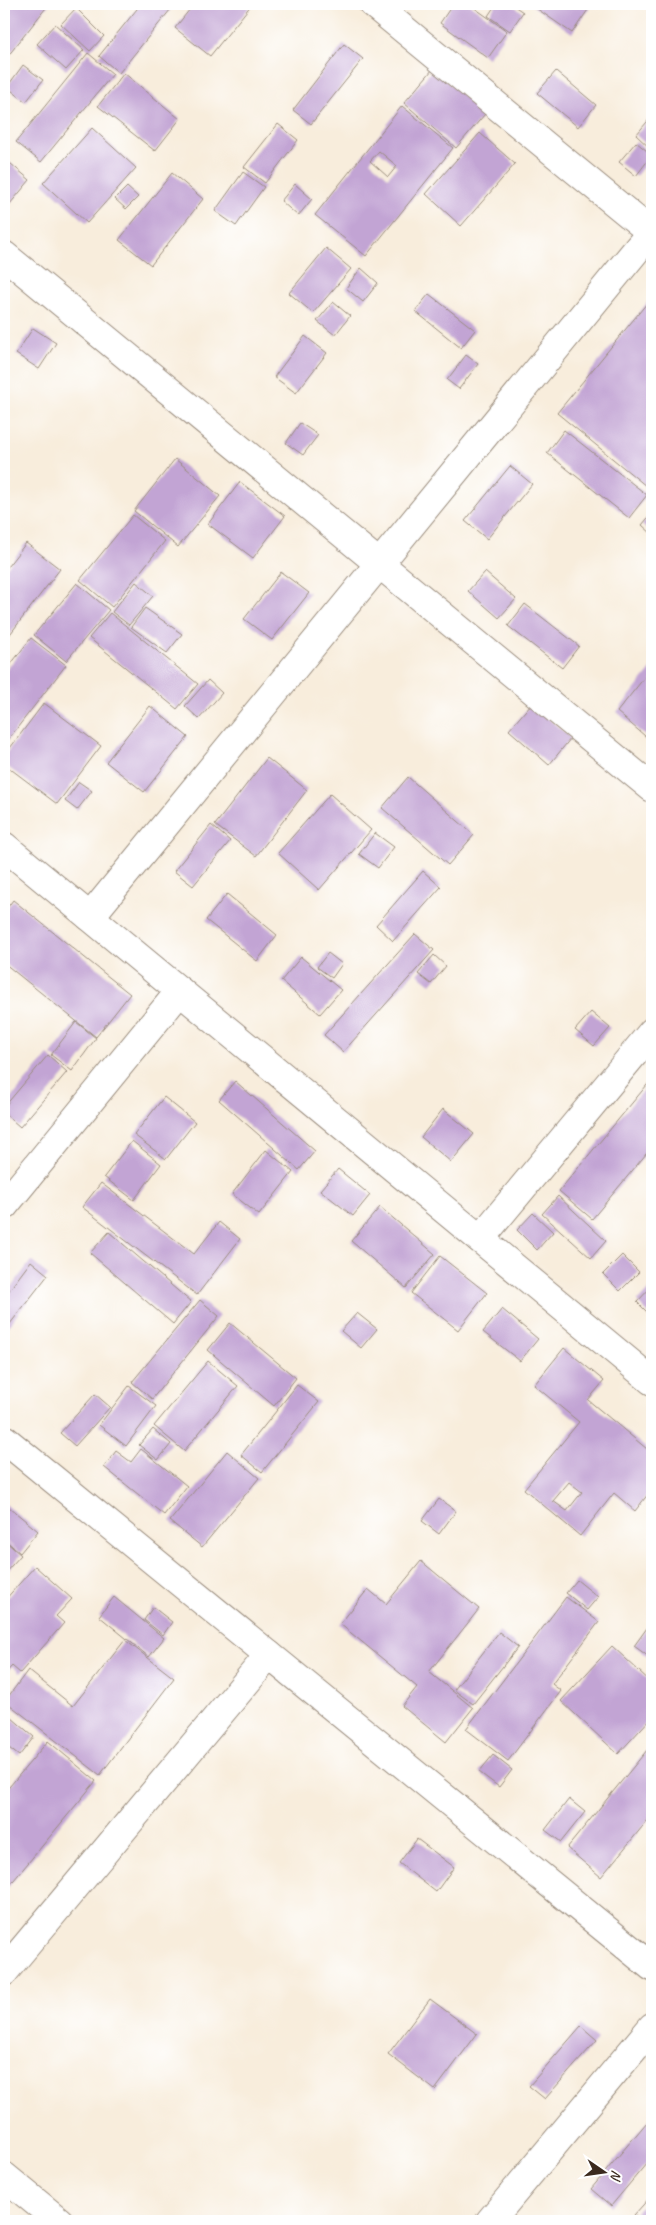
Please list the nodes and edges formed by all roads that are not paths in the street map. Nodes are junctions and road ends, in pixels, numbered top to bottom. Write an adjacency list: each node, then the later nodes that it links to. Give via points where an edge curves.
1 (373, 4): 2 (street)
2 (652, 232): 4 (street)
3 (4, 255): 4 (street)
4 (379, 564): 5 (street); 7 (street)
5 (652, 788)
6 (4, 846): 7 (street)
7 (90, 917): 8 (street)
8 (180, 991): 10 (street); 11 (street)
9 (652, 1032): 11 (street)
10 (4, 1206)
11 (480, 1239): 12 (street)
12 (652, 1381)
13 (4, 1439): 14 (street)
14 (269, 1655): 15 (street); 16 (street)
15 (652, 1967)
16 (4, 1972)
17 (652, 2027): 20 (street)
18 (4, 2176): 19 (street)
19 (59, 2221)
20 (490, 2221)

